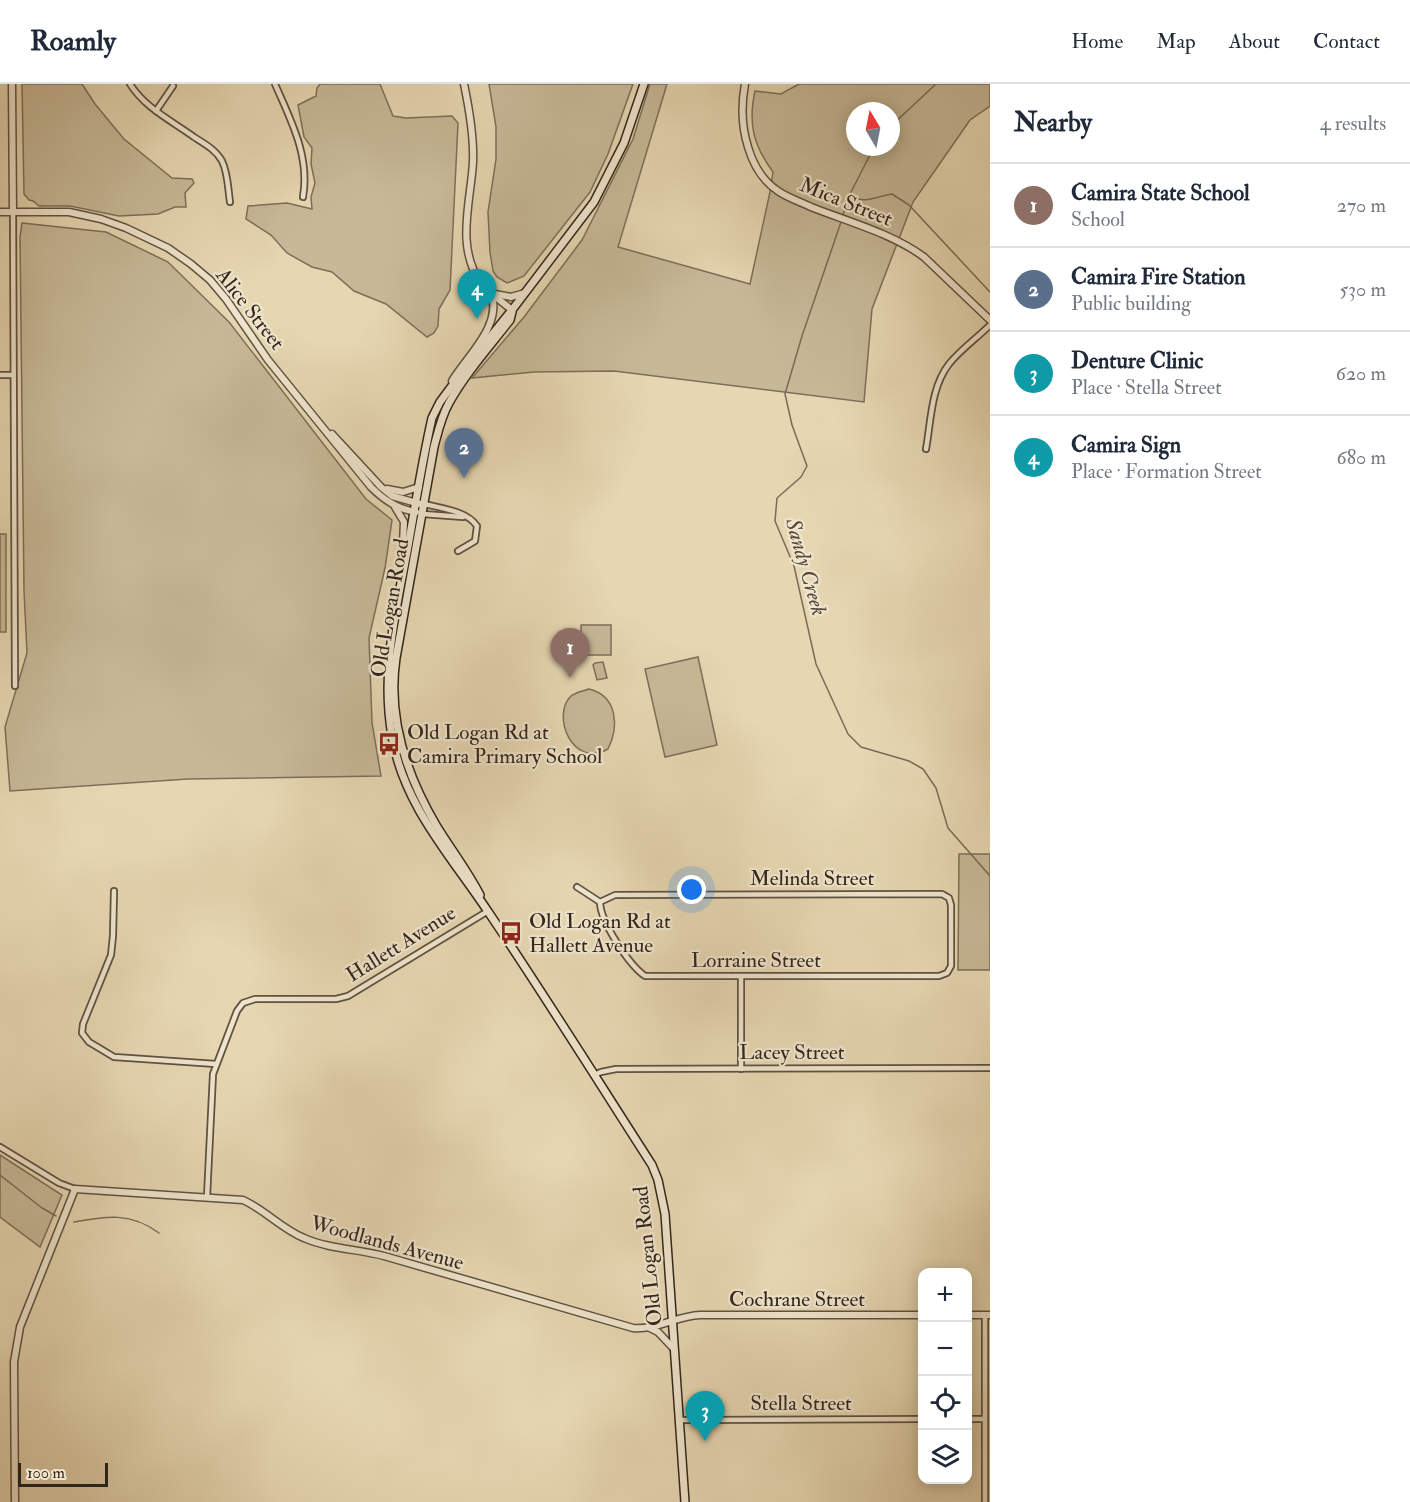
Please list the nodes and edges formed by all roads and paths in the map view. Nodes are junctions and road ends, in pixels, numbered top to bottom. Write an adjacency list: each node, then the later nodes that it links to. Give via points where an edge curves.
1 (12, 84): 12 (street)
2 (130, 84): 8 (street)
3 (275, 84): 9 (street, via 301,147 305,166)
4 (464, 84): 13 (street, via 473,158 466,231 468,250 478,277)
5 (644, 84): 14 (main road, via 624,143 594,202)
6 (745, 84): 16 (street, Mica Street, via 741,105 743,134 752,161 777,191 912,248)
7 (173, 86): 8 (street)
8 (156, 111): 10 (street, via 218,154 226,172)
9 (303, 197)
10 (230, 202)
11 (0, 212): 12 (street, Alice Street)
12 (13, 212): 19 (street); 21 (street, Alice Street, via 69,212 101,219 176,253 210,280 268,360)
13 (491, 293): 14 (street, via 511,297); 15 (street); 20 (street, via 495,311 487,330)
14 (525, 293): 15 (main road)
15 (512, 310): 20 (main road, Old Logan Road); 26 (main road, Old Logan Road, via 510,320 449,402 434,447)
16 (990, 320)
17 (990, 325): 22 (street, via 943,373 937,386)
18 (0, 375): 19 (street)
19 (13, 375): 33 (street)
20 (440, 402): 24 (main road, Old Logan Road, via 432,418)
21 (319, 421): 23 (street, Alice Street); 27 (street, Alice Street, via 371,488)
22 (926, 449)
23 (381, 487): 24 (street, via 403,492); 25 (street, Alice Street, via 392,496)
24 (419, 487): 25 (main road, Old Logan Road)
25 (416, 503): 26 (street, Alice Street); 28 (main road, Old Logan Road)
26 (424, 504): 29 (main road, Old Logan Road); 30 (street)
27 (393, 505): 28 (street, Alice Street); 32 (street, Old Logan Road, via 404,522)
28 (414, 512): 29 (street, Alice Street); 32 (main road, Old Logan Road)
29 (423, 514): 30 (street); 37 (main road, Old Logan Road, via 393,672 397,722 415,787)
30 (466, 517): 31 (street, via 477,526 475,540)
31 (458, 551)
32 (402, 575): 37 (main road, Old Logan Road, via 387,674 394,748 403,778 422,816)
33 (15, 686)
34 (577, 887): 36 (street)
35 (114, 891): 40 (street, via 111,955 82,1024 82,1033 88,1042 114,1057)
36 (600, 902): 38 (street, Melinda Street, via 615,895 942,894 951,905 951,966); 39 (street, Lorraine Street, via 603,917 636,970 645,976)
37 (488, 911): 40 (street, Hallett Avenue, via 348,996 255,999 243,1004); 43 (main road, Old Logan Road)
38 (947, 973): 39 (street, Lorraine Street)
39 (741, 976): 42 (street)
40 (216, 1064): 46 (street, Hallett Avenue)
41 (990, 1068): 42 (street, Lacey Street)
42 (741, 1069): 43 (street, Lacey Street, via 616,1069)
43 (594, 1076): 49 (main road, Old Logan Road, via 658,1180)
44 (0, 1147): 45 (street, Woodlands Avenue)
45 (75, 1189): 46 (street, Woodlands Avenue); 56 (street, via 16,1343)
46 (207, 1197): 50 (street, Woodlands Avenue, via 243,1200 293,1233 317,1243 381,1255 633,1328)
47 (918, 1315): 49 (street, Cochrane Street, via 700,1315)
48 (987, 1315): 54 (street)
49 (673, 1320): 50 (street, Woodlands Avenue); 51 (main road, Old Logan Road)
50 (650, 1328): 51 (street)
51 (675, 1350): 55 (main road, Old Logan Road)
52 (918, 1419): 55 (street, Stella Street)
53 (972, 1419): 54 (street)
54 (985, 1419): 58 (street)
55 (680, 1420): 57 (main road, Old Logan Road)
56 (15, 1502)
57 (685, 1502)
58 (985, 1502)

